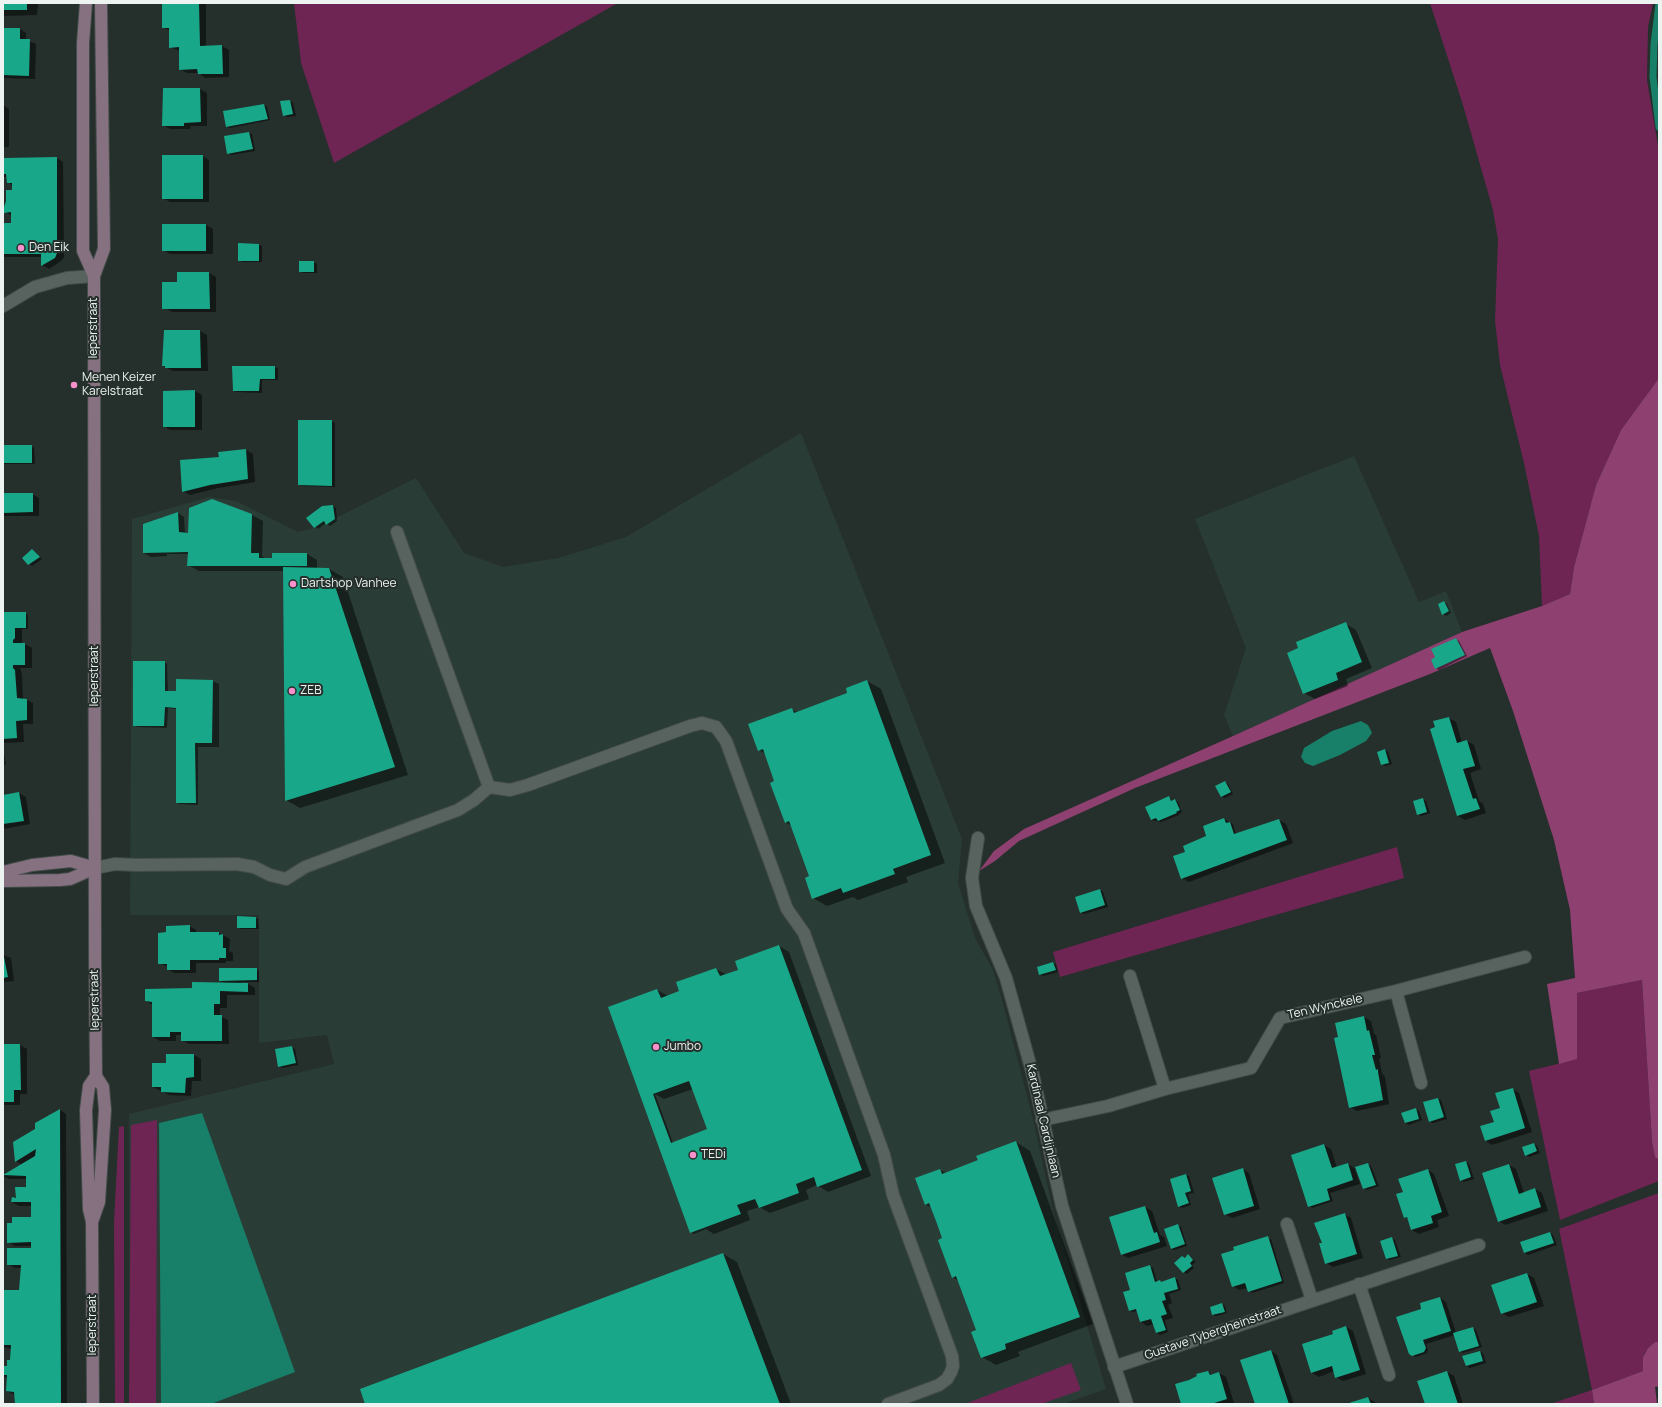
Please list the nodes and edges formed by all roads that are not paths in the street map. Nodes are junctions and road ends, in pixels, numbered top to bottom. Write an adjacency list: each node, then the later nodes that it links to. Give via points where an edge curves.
1 (86, 3): 3 (street, Ieperstraat, via 83,43 83,251)
2 (101, 3): 3 (street, Ieperstraat, via 104,249)
3 (94, 276): 4 (street, via 67,278 35,287); 8 (street, Ieperstraat)
4 (3, 306)
5 (397, 532): 6 (street)
6 (489, 787): 8 (street, via 458,810 304,867 286,879 254,867 237,864 116,864); 26 (street, via 510,790 528,786 702,723 716,727 726,741 786,909 804,933 884,1155 893,1195 952,1356 951,1372 939,1386)
7 (978, 838): 17 (street, Kardinaal Cardijnlaan, via 972,878 976,906 1006,978 1034,1075)
8 (95, 868): 9 (street, via 71,861 32,865); 10 (street, via 70,879); 14 (street, Ieperstraat)
9 (3, 872)
10 (3, 881)
11 (1525, 958): 13 (street, Ten Wynckele)
12 (1130, 976): 16 (street)
13 (1396, 991): 15 (street); 16 (street, Ten Wynckele, via 1280,1018 1251,1068)
14 (96, 1076): 18 (street, Ieperstraat, via 89,1086 86,1110 89,1209); 18 (street, Ieperstraat, via 103,1087 105,1110 99,1202)
15 (1421, 1083)
16 (1165, 1089): 17 (street, Ten Wynckele, via 1108,1106)
17 (1042, 1120): 23 (street, Kardinaal Cardijnlaan, via 1062,1206)
18 (92, 1222): 25 (street, Ieperstraat)
19 (1287, 1224): 22 (street)
20 (1479, 1245): 21 (street, Gustave Tybergheinstraat)
21 (1359, 1284): 22 (street, Gustave Tybergheinstraat); 24 (street)
22 (1312, 1300): 23 (street, Gustave Tybergheinstraat)
23 (1114, 1366): 27 (street, Kardinaal Cardijnlaan)
24 (1389, 1375)
25 (93, 1404)
26 (888, 1404)
27 (1127, 1404)

